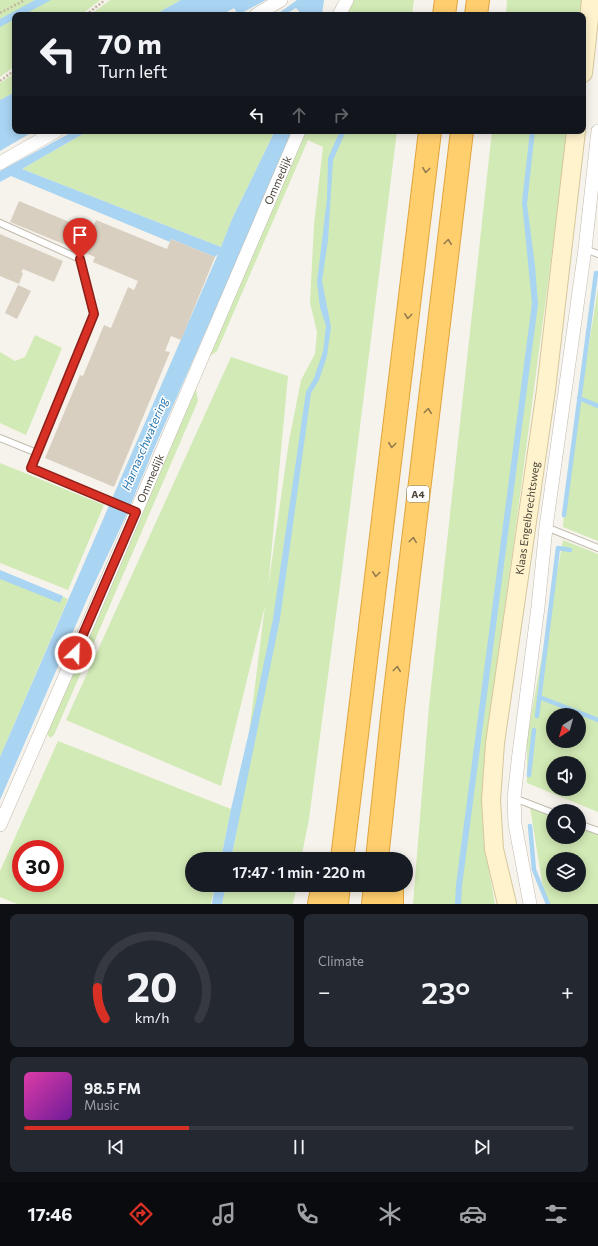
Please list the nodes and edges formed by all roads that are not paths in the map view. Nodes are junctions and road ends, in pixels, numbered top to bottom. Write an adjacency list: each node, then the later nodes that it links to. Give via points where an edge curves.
1 (281, 0): 6 (street)
2 (347, 0): 7 (street)
3 (446, 0): 8 (highway)
4 (478, 0): 9 (highway)
5 (591, 0): 10 (main road)
6 (261, 12)
7 (341, 12)
8 (444, 12)
9 (476, 12)
10 (586, 46)
11 (598, 131): 19 (street, Klaas Engelbrechtsweg)
12 (51, 134): 17 (street)
13 (298, 134): 23 (street, Ommedijk)
14 (430, 134): 26 (highway, one-way to 26)
15 (462, 134): 27 (highway, A4, one-way to 15)
16 (576, 134): 45 (main road, Klaas Engelbrechtsweg, via 546,390 495,743 491,800 494,850)
17 (0, 163)
18 (0, 223): 22 (lane, via 80,259 94,314)
19 (584, 249): 20 (lane); 24 (street, Klaas Engelbrechtsweg)
20 (598, 254)
21 (0, 438): 22 (lane)
22 (37, 453): 23 (lane, via 31,468)
23 (133, 511): 30 (street, Ommedijk)
24 (546, 527): 25 (lane); 28 (street, Klaas Engelbrechtsweg)
25 (598, 548)
26 (363, 689): 33 (highway); 34 (highway)
27 (392, 708): 35 (highway, A4); 36 (highway, A4)
28 (514, 798): 29 (lane); 46 (street, Klaas Engelbrechtsweg, via 515,824)
29 (546, 810)
30 (0, 825)
31 (586, 827): 32 (lane)
32 (598, 831)
33 (329, 852)
34 (343, 852)
35 (378, 852)
36 (392, 852)
37 (322, 892): 41 (highway)
38 (338, 892): 42 (highway)
39 (374, 892): 43 (highway)
40 (392, 892): 44 (highway)
41 (319, 904)
42 (337, 904)
43 (373, 904)
44 (392, 904)
45 (507, 904)
46 (530, 904)

